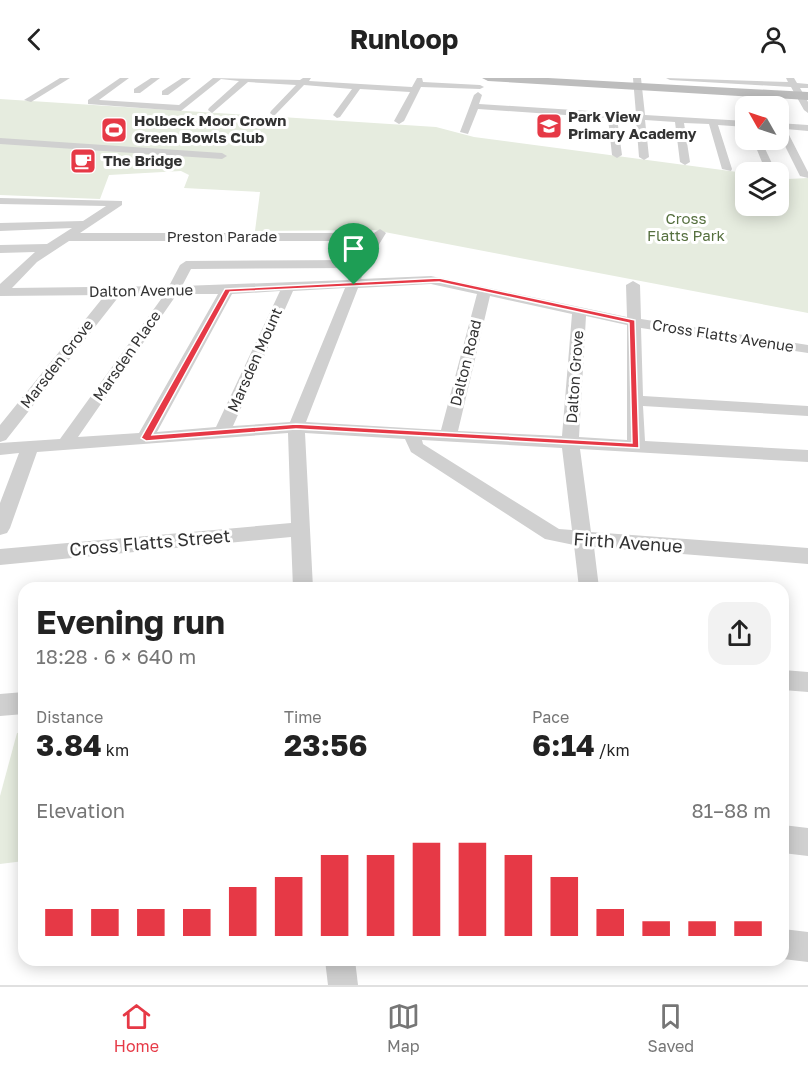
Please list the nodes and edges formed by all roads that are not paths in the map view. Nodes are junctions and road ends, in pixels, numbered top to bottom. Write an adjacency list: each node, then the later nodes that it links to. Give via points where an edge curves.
1 (66, 78): 23 (street)
2 (125, 78): 5 (street, via 91,102 181,108)
3 (156, 78): 19 (street)
4 (187, 78): 20 (street)
5 (218, 78)
6 (224, 78): 8 (street)
7 (670, 78): 9 (street)
8 (246, 79): 10 (street); 28 (street)
9 (723, 79): 12 (street)
10 (305, 80): 17 (street); 30 (street)
11 (554, 80): 14 (street); 16 (street)
12 (757, 80): 13 (street)
13 (792, 81): 18 (street); 22 (street)
14 (638, 82): 22 (street); 25 (street)
15 (418, 84): 16 (street); 17 (street); 35 (street)
16 (482, 85): 21 (street); 26 (street)
17 (358, 86): 31 (street)
18 (808, 86)
19 (137, 91)
20 (165, 93)
21 (489, 96)
22 (804, 96): 29 (street)
23 (28, 100)
24 (628, 105): 25 (street)
25 (640, 105): 27 (street); 33 (street)
26 (474, 106): 32 (street); 40 (street)
27 (652, 106)
28 (212, 110)
29 (808, 110)
30 (274, 113)
31 (337, 115)
32 (612, 116): 33 (street); 43 (street)
33 (642, 117): 34 (street); 45 (street)
34 (679, 120): 36 (street); 46 (street)
35 (399, 121)
36 (713, 122): 37 (street); 47 (street)
37 (735, 123)
38 (789, 127): 39 (street)
39 (808, 128)
40 (465, 132)
41 (0, 141): 44 (street)
42 (789, 145): 48 (street)
43 (617, 154)
44 (222, 156)
45 (644, 157)
46 (686, 162)
47 (727, 169)
48 (805, 176)
49 (0, 201): 50 (street, via 118,203)
50 (88, 224): 51 (street); 52 (street)
51 (0, 227)
52 (68, 237): 53 (street); 55 (street, Preston Parade, via 378,235)
53 (51, 248): 54 (street); 62 (street, via 33,259)
54 (0, 249)
55 (361, 264): 56 (street); 61 (street, Marsden Place, via 186,265)
56 (354, 285): 58 (street, Dalton Avenue); 60 (street, Cross Flatts Avenue, via 431,280); 69 (street)
57 (633, 285): 65 (street)
58 (288, 288): 59 (street, Dalton Avenue); 70 (street, Marsden Mount)
59 (227, 290): 61 (street, Dalton Avenue); 74 (street)
60 (484, 290): 64 (street, Cross Flatts Avenue); 73 (street, Dalton Road)
61 (173, 291): 63 (street, Dalton Avenue); 76 (street, Marsden Place)
62 (0, 292): 63 (street, Dalton Avenue)
63 (115, 292): 72 (street, Marsden Grove)
64 (579, 310): 65 (street, Cross Flatts Avenue); 75 (street, Dalton Grove)
65 (632, 322): 66 (street, Cross Flatts Avenue); 67 (street)
66 (808, 349)
67 (635, 400): 68 (street); 77 (street)
68 (808, 411)
69 (296, 427): 70 (street); 71 (street); 82 (street)
70 (222, 432): 74 (street)
71 (413, 434): 73 (street); 83 (street, Firth Avenue, via 417,448 552,534)
72 (0, 436)
73 (448, 436): 75 (street)
74 (146, 438): 76 (street)
75 (570, 442): 77 (street); 83 (street, Dalton Grove)
76 (64, 444): 78 (street)
77 (636, 446): 80 (street)
78 (30, 447): 79 (street); 81 (street)
79 (0, 449)
80 (808, 456)
81 (0, 528)
82 (300, 529): 85 (street, Cross Flatts Street); 86 (street)
83 (582, 540): 84 (street, Firth Avenue); 87 (street, Dalton Grove)
84 (808, 556)
85 (0, 558)
86 (303, 582)
87 (588, 582)
88 (789, 680): 89 (street)
89 (808, 682)
90 (18, 704): 91 (street)
91 (0, 705)
92 (789, 840): 93 (street)
93 (808, 842)
94 (789, 945): 95 (street)
95 (808, 947)
96 (341, 966): 97 (street)
97 (343, 985)

